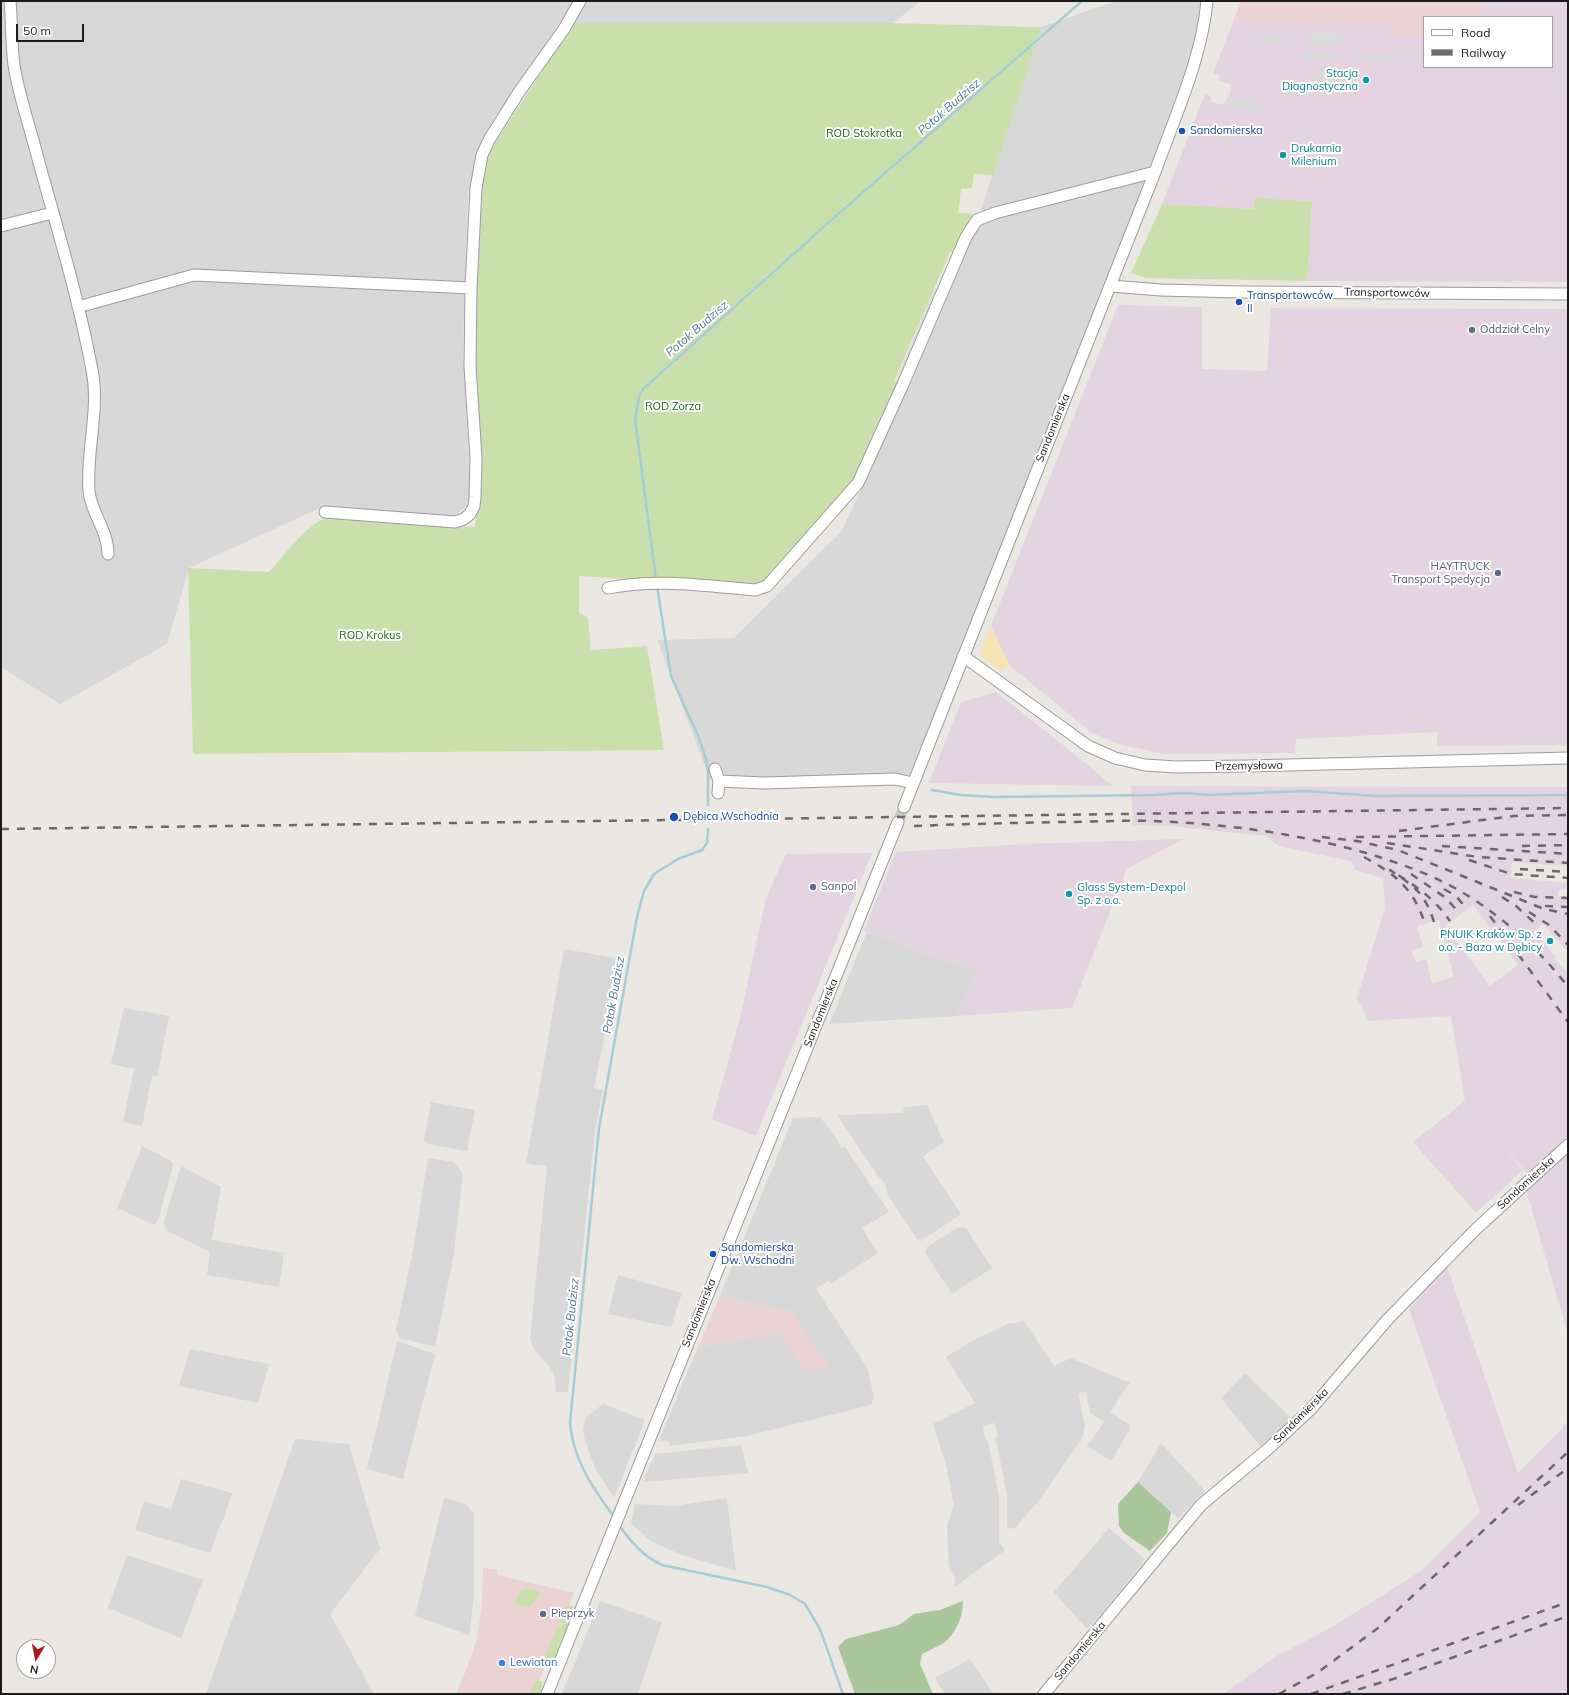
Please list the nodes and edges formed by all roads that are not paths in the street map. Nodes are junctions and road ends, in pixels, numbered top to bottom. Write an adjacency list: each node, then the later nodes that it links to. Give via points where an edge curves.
1 (10, 1): 5 (street, via 14,65)
2 (1207, 1): 4 (street, Sandomierska, via 1190,77)
3 (578, 5): 8 (street, via 564,30 519,92 482,155 476,188)
4 (1155, 172): 7 (street, Sandomierska); 13 (street, via 995,213 977,220 966,237 904,382 854,488 771,582 754,590 664,583 630,583)
5 (52, 213): 6 (street); 10 (street)
6 (1, 226)
7 (1111, 286): 9 (street, Transportowców, via 1161,290); 14 (street, Sandomierska)
8 (471, 288): 10 (street, via 194,275); 11 (street, via 470,366 476,458 475,497 470,514 455,522)
9 (1568, 294)
10 (78, 307): 12 (street, via 95,396 90,498 108,542)
11 (325, 512)
12 (108, 554)
13 (608, 588)
14 (962, 656): 15 (street, Przemysłowa, via 1088,746 1115,758 1145,765 1247,766); 18 (street, Sandomierska)
15 (1568, 758)
16 (715, 769): 17 (street)
17 (719, 781): 18 (street, via 764,783 895,779); 19 (street)
18 (913, 783): 20 (street, Sandomierska)
19 (718, 793)
20 (904, 807)
21 (898, 822): 23 (street, Sandomierska)
22 (1568, 1145): 24 (street, Sandomierska, via 1476,1229 1398,1308 1311,1409 1268,1449 1201,1504)
23 (547, 1694)
24 (1044, 1694)

